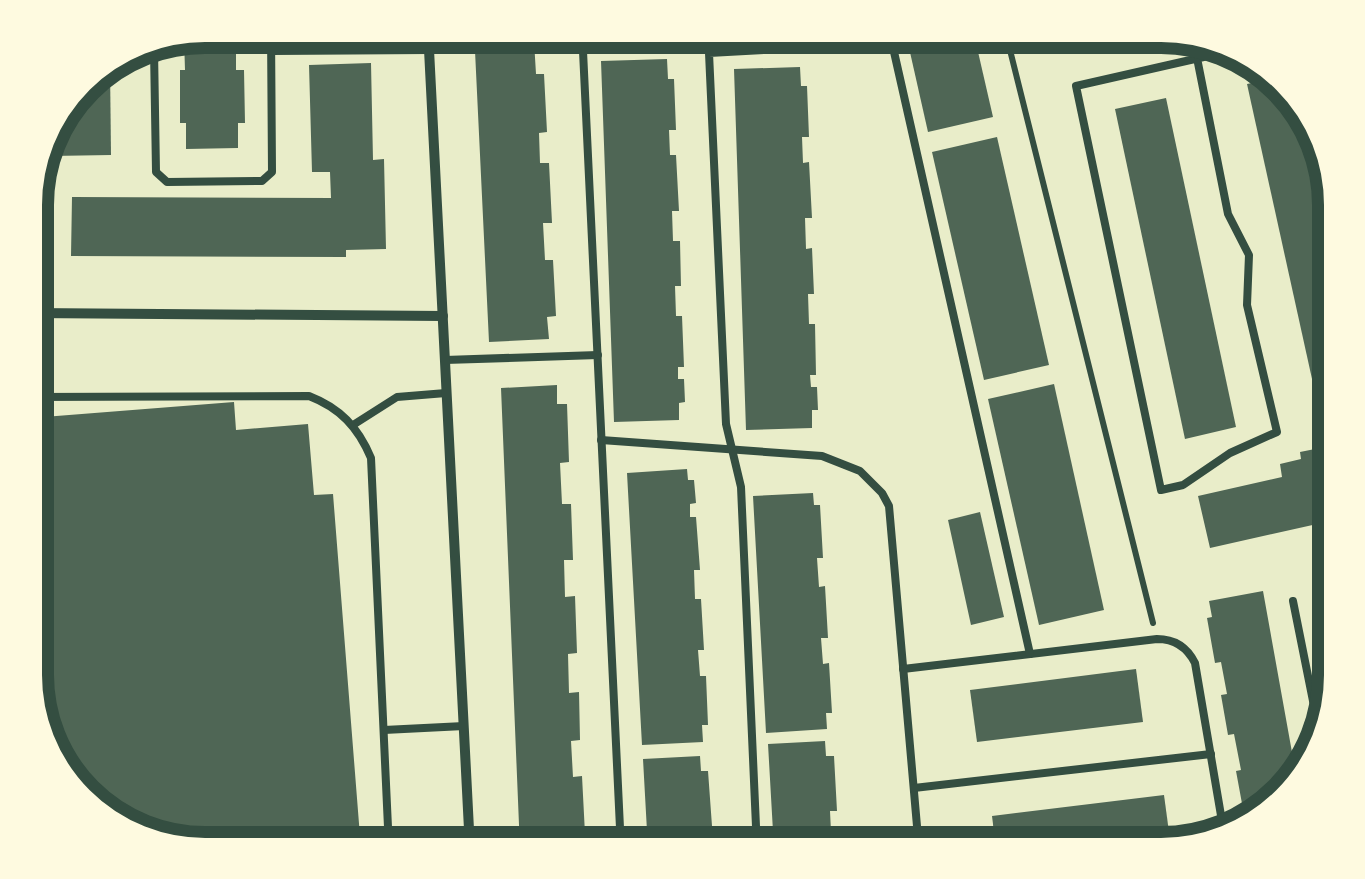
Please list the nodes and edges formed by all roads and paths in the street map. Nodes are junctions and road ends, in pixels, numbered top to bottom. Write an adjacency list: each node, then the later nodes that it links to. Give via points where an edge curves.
1 (271, 47): 8 (lane)
2 (429, 47): 7 (street)
3 (583, 47): 14 (lane)
4 (819, 47): 20 (lane, via 709,53)
5 (893, 47): 23 (lane)
6 (1009, 47): 22 (path)
7 (429, 50): 8 (lane); 13 (street)
8 (271, 51): 9 (lane, via 272,172 262,182 168,182 156,172)
9 (154, 56)
10 (1208, 56): 11 (lane)
11 (1197, 58): 11 (lane, via 1228,214 1249,255 1246,305 1278,432 1183,485 1160,490 1076,86)
12 (47, 313): 13 (street)
13 (443, 316): 15 (street)
14 (598, 354): 15 (lane); 19 (lane)
15 (445, 360): 16 (street)
16 (446, 393): 18 (lane, via 398,397); 26 (street)
17 (47, 397): 18 (lane, via 309,396)
18 (353, 425): 27 (lane, via 371,458)
19 (602, 440): 20 (lane); 35 (lane)
20 (732, 450): 24 (lane, via 842,461 882,492 889,506); 31 (lane, via 741,487)
21 (1294, 601): 25 (lane)
22 (1157, 639): 23 (lane); 28 (lane, via 1191,654)
23 (1030, 654): 24 (lane)
24 (903, 668): 29 (lane)
25 (1314, 705)
26 (464, 726): 27 (lane); 34 (street)
27 (384, 730): 33 (lane)
28 (1211, 754): 29 (lane); 30 (lane)
29 (914, 788): 32 (lane)
30 (1222, 820)
31 (756, 831)
32 (918, 831)
33 (388, 832)
34 (469, 832)
35 (620, 832)

